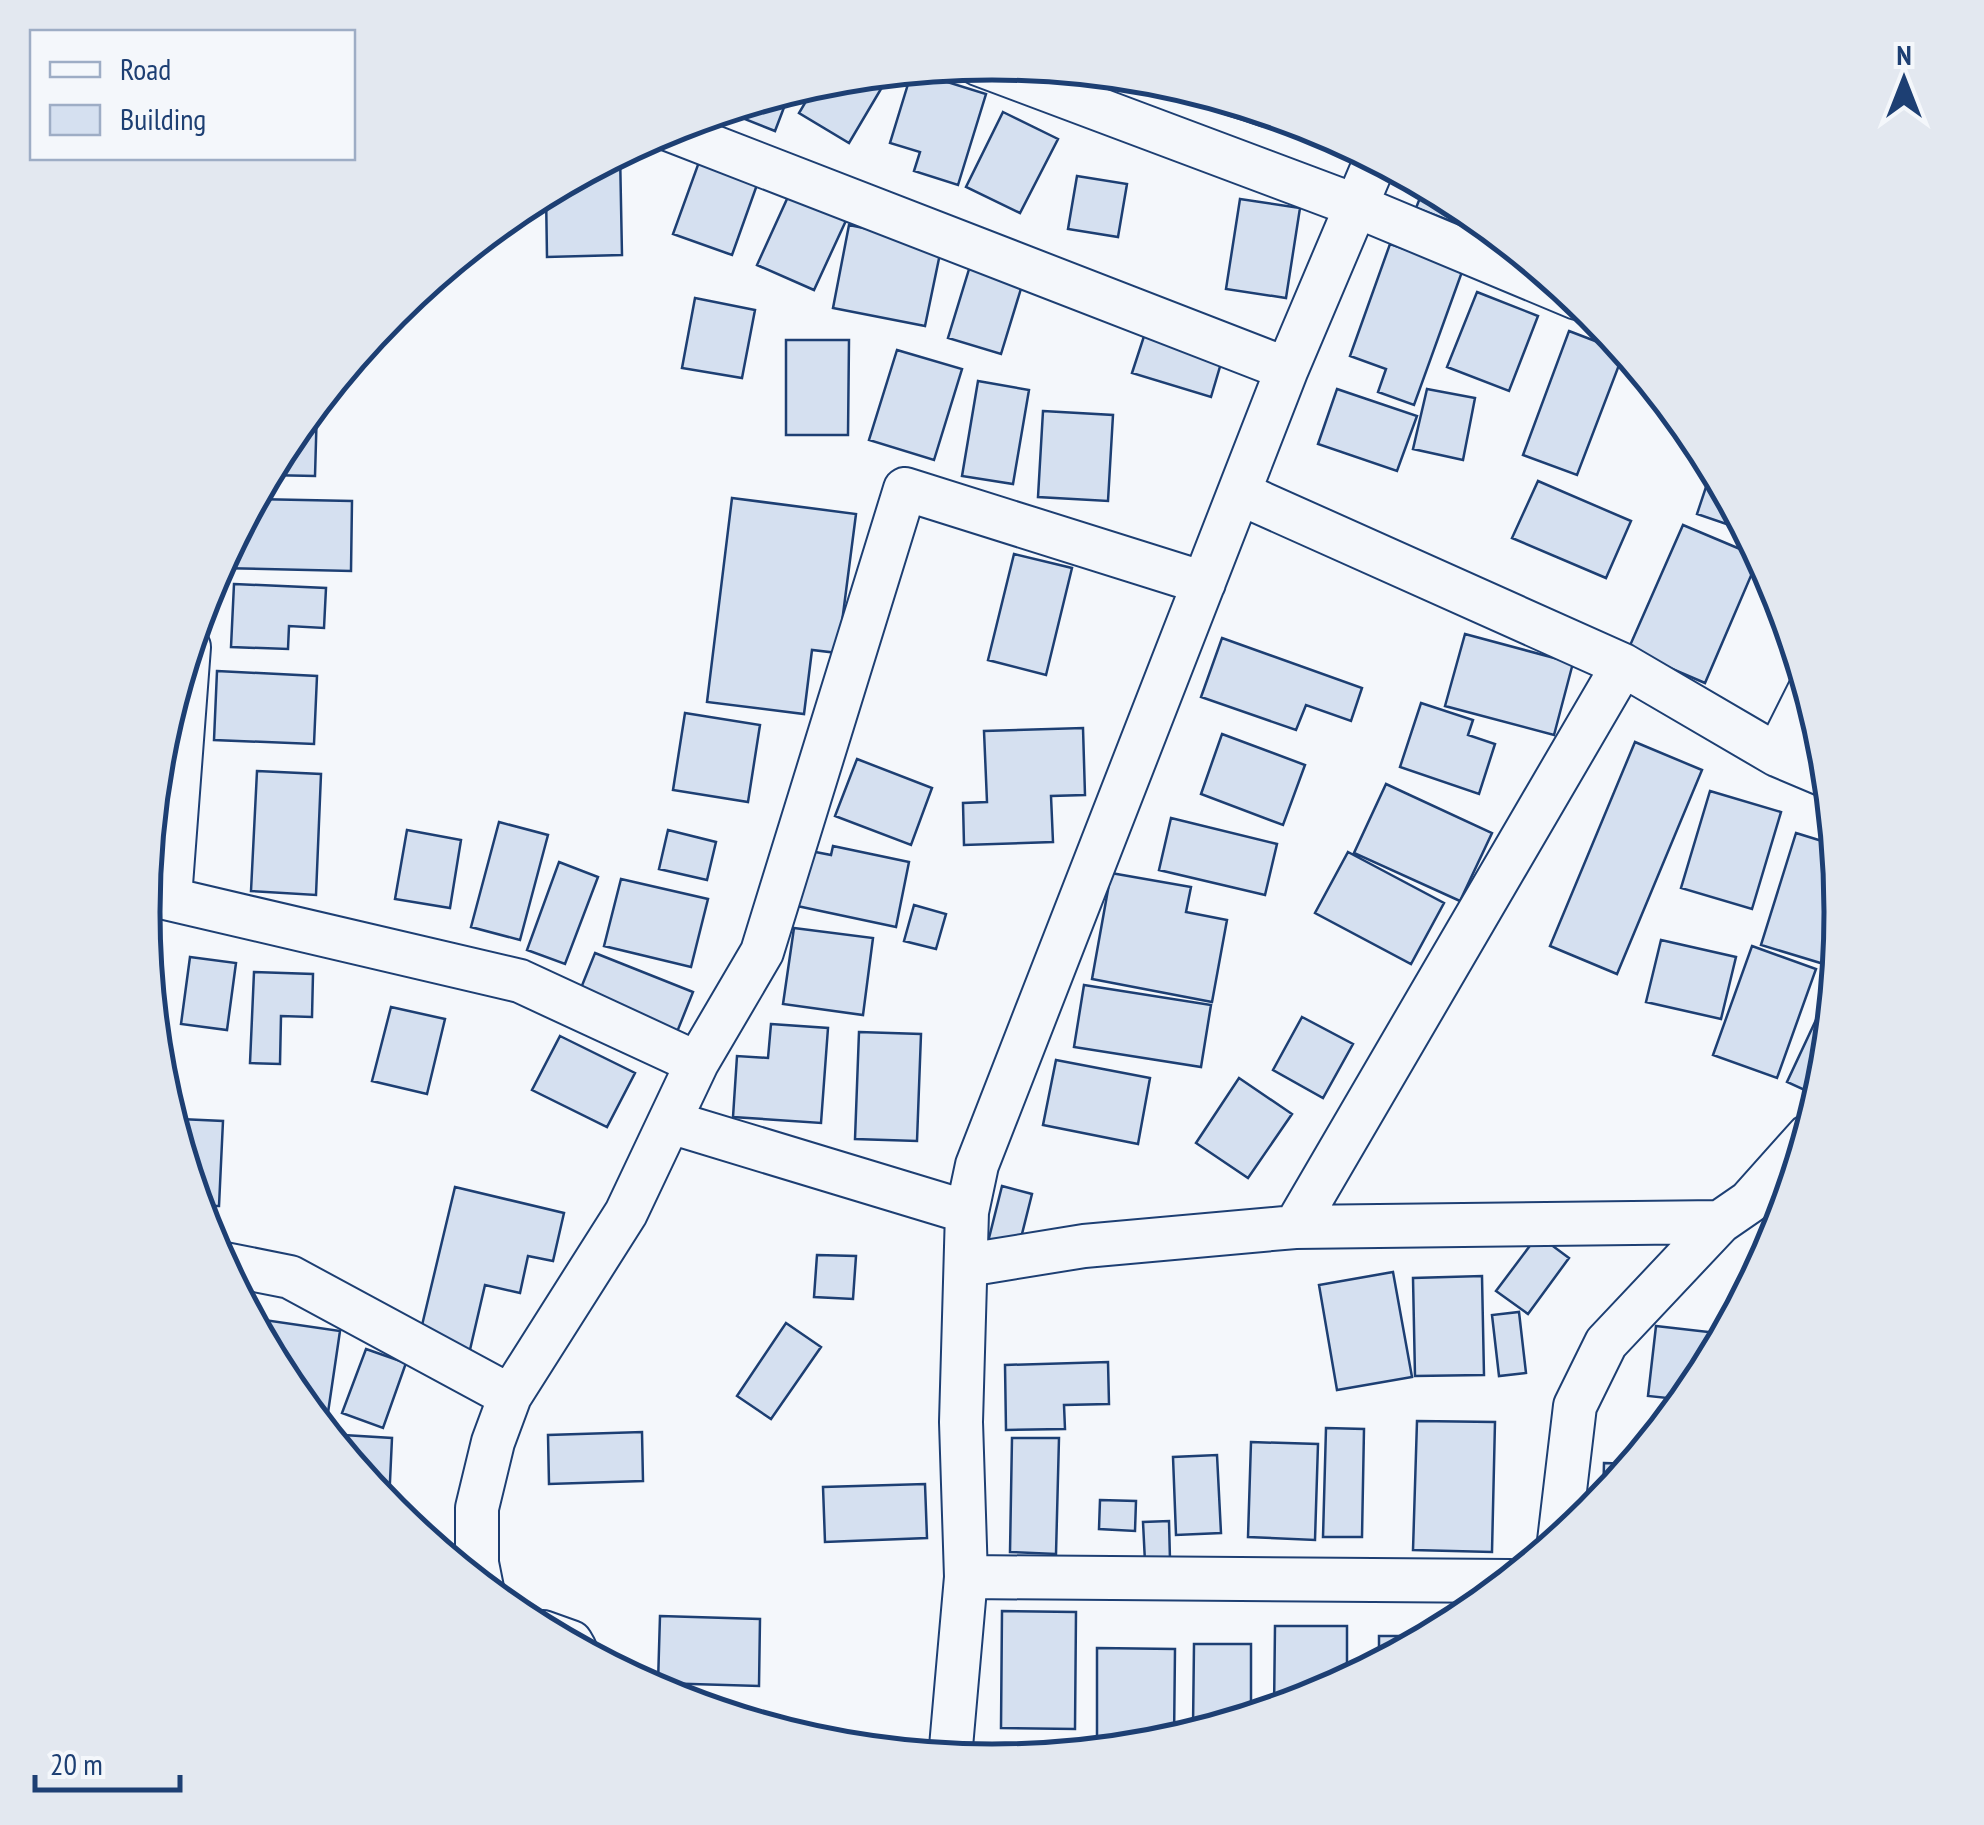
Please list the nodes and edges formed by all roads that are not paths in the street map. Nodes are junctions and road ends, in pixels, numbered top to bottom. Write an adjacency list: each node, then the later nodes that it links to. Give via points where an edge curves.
1 (1024, 81): 4 (street)
2 (689, 137): 6 (street)
3 (1370, 171): 4 (street)
4 (1354, 205): 5 (street); 6 (street)
5 (1531, 279)
6 (1288, 370): 7 (street)
7 (1239, 494): 8 (street); 9 (street)
8 (1204, 583): 16 (street, via 905,490 762,952); 19 (street, via 977,1164)
9 (1623, 665): 12 (street); 21 (street)
10 (1799, 710): 12 (street)
11 (175, 749): 14 (street)
12 (1776, 755): 13 (street)
13 (1812, 771)
14 (161, 865)
15 (160, 896): 16 (street, via 520,981)
16 (697, 1063): 17 (street)
17 (670, 1122): 19 (street); 24 (street, via 626,1213)
18 (1783, 1169): 20 (street)
19 (967, 1212): 22 (street)
20 (1751, 1212): 21 (street); 25 (street, via 1606,1343 1575,1406)
21 (1295, 1226): 22 (street, via 1084,1246)
22 (967, 1265): 27 (street, via 961,1422)
23 (238, 1266): 24 (street, via 290,1277)
24 (510, 1396): 26 (street, via 478,1508)
25 (1562, 1519)
26 (479, 1568)
27 (966, 1577): 28 (street); 29 (street)
28 (1487, 1582)
29 (944, 1743)

